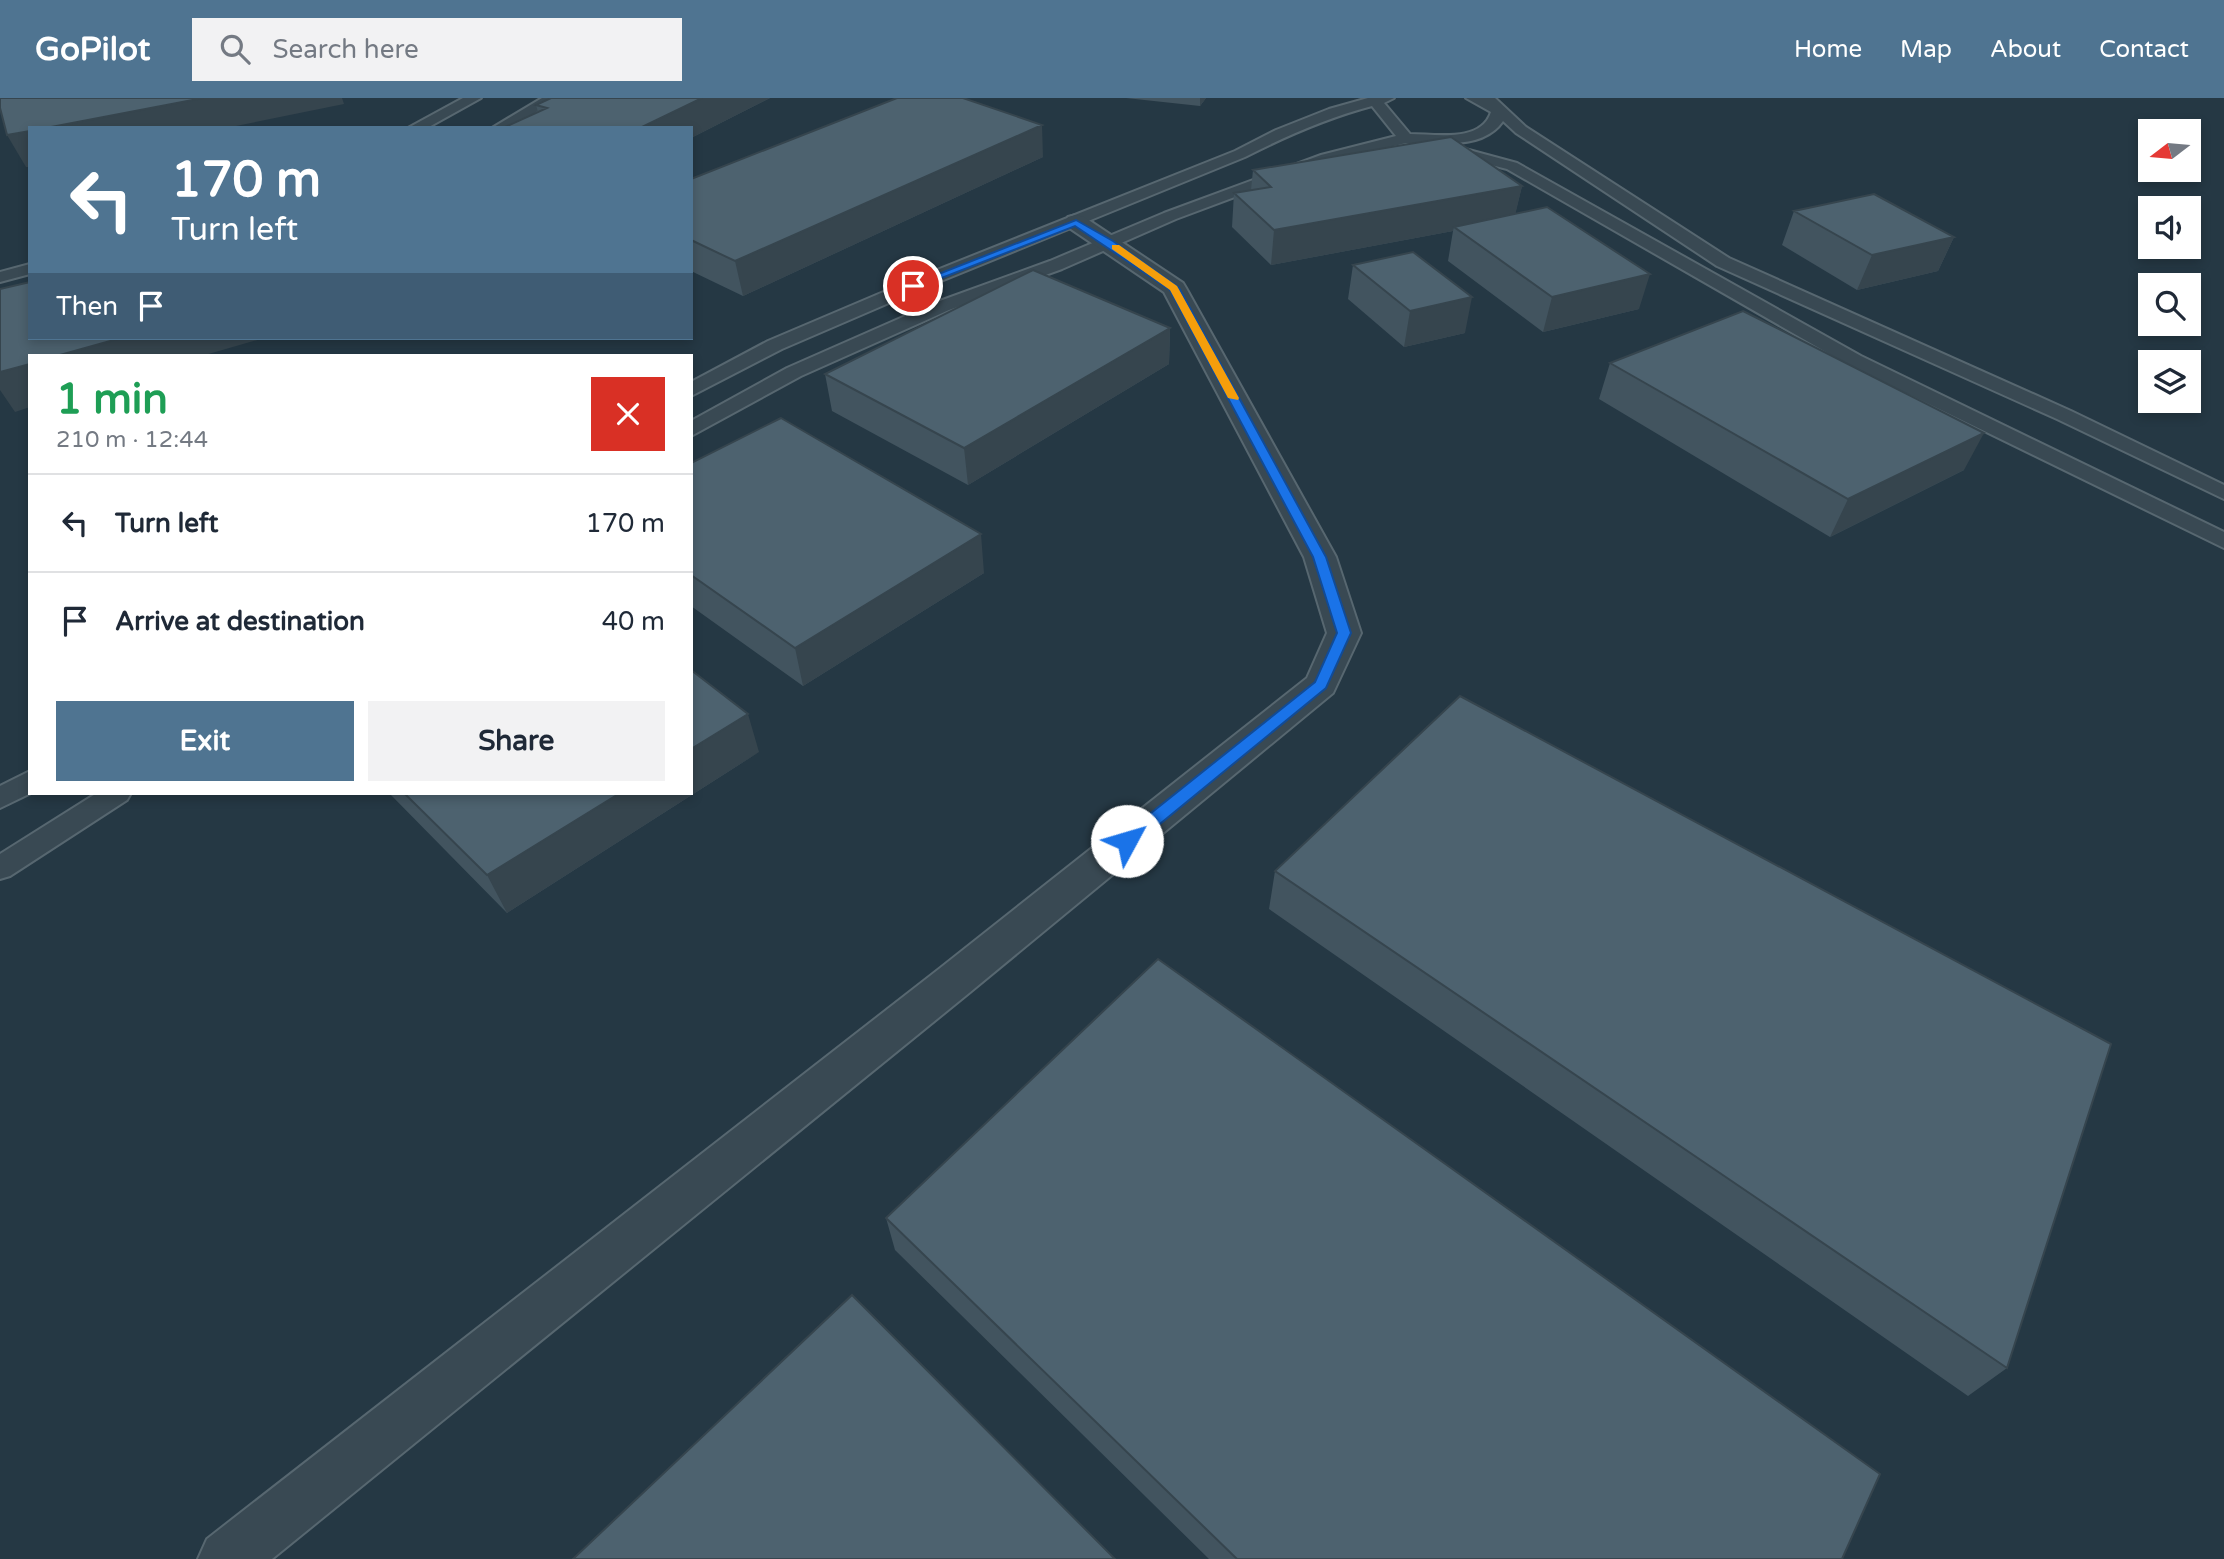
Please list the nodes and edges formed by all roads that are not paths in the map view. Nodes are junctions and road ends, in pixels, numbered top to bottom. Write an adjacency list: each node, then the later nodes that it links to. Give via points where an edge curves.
1 (474, 98): 6 (lane)
2 (552, 98): 7 (lane)
3 (1473, 98): 5 (lane)
4 (1379, 99): 8 (lane); 9 (lane, via 1302,125)
5 (1493, 104): 8 (lane, via 1495,121 1482,132 1462,139); 14 (lane, via 1521,130 1723,262 2064,415)
6 (419, 126)
7 (503, 126)
8 (1406, 138): 9 (lane, via 1326,158 1170,216); 15 (lane, via 1512,166 1854,360)
9 (1092, 232): 12 (lane, via 913,286 775,345); 13 (lane, via 1056,265 943,306 794,372); 20 (street, via 1174,288 1320,557 1344,633 1321,685)
10 (28, 270): 11 (lane)
11 (0, 277)
12 (693, 389)
13 (693, 429)
14 (2224, 493)
15 (2224, 541)
16 (28, 782): 18 (lane)
17 (114, 795): 19 (lane)
18 (0, 799)
19 (0, 868)
20 (227, 1559)

